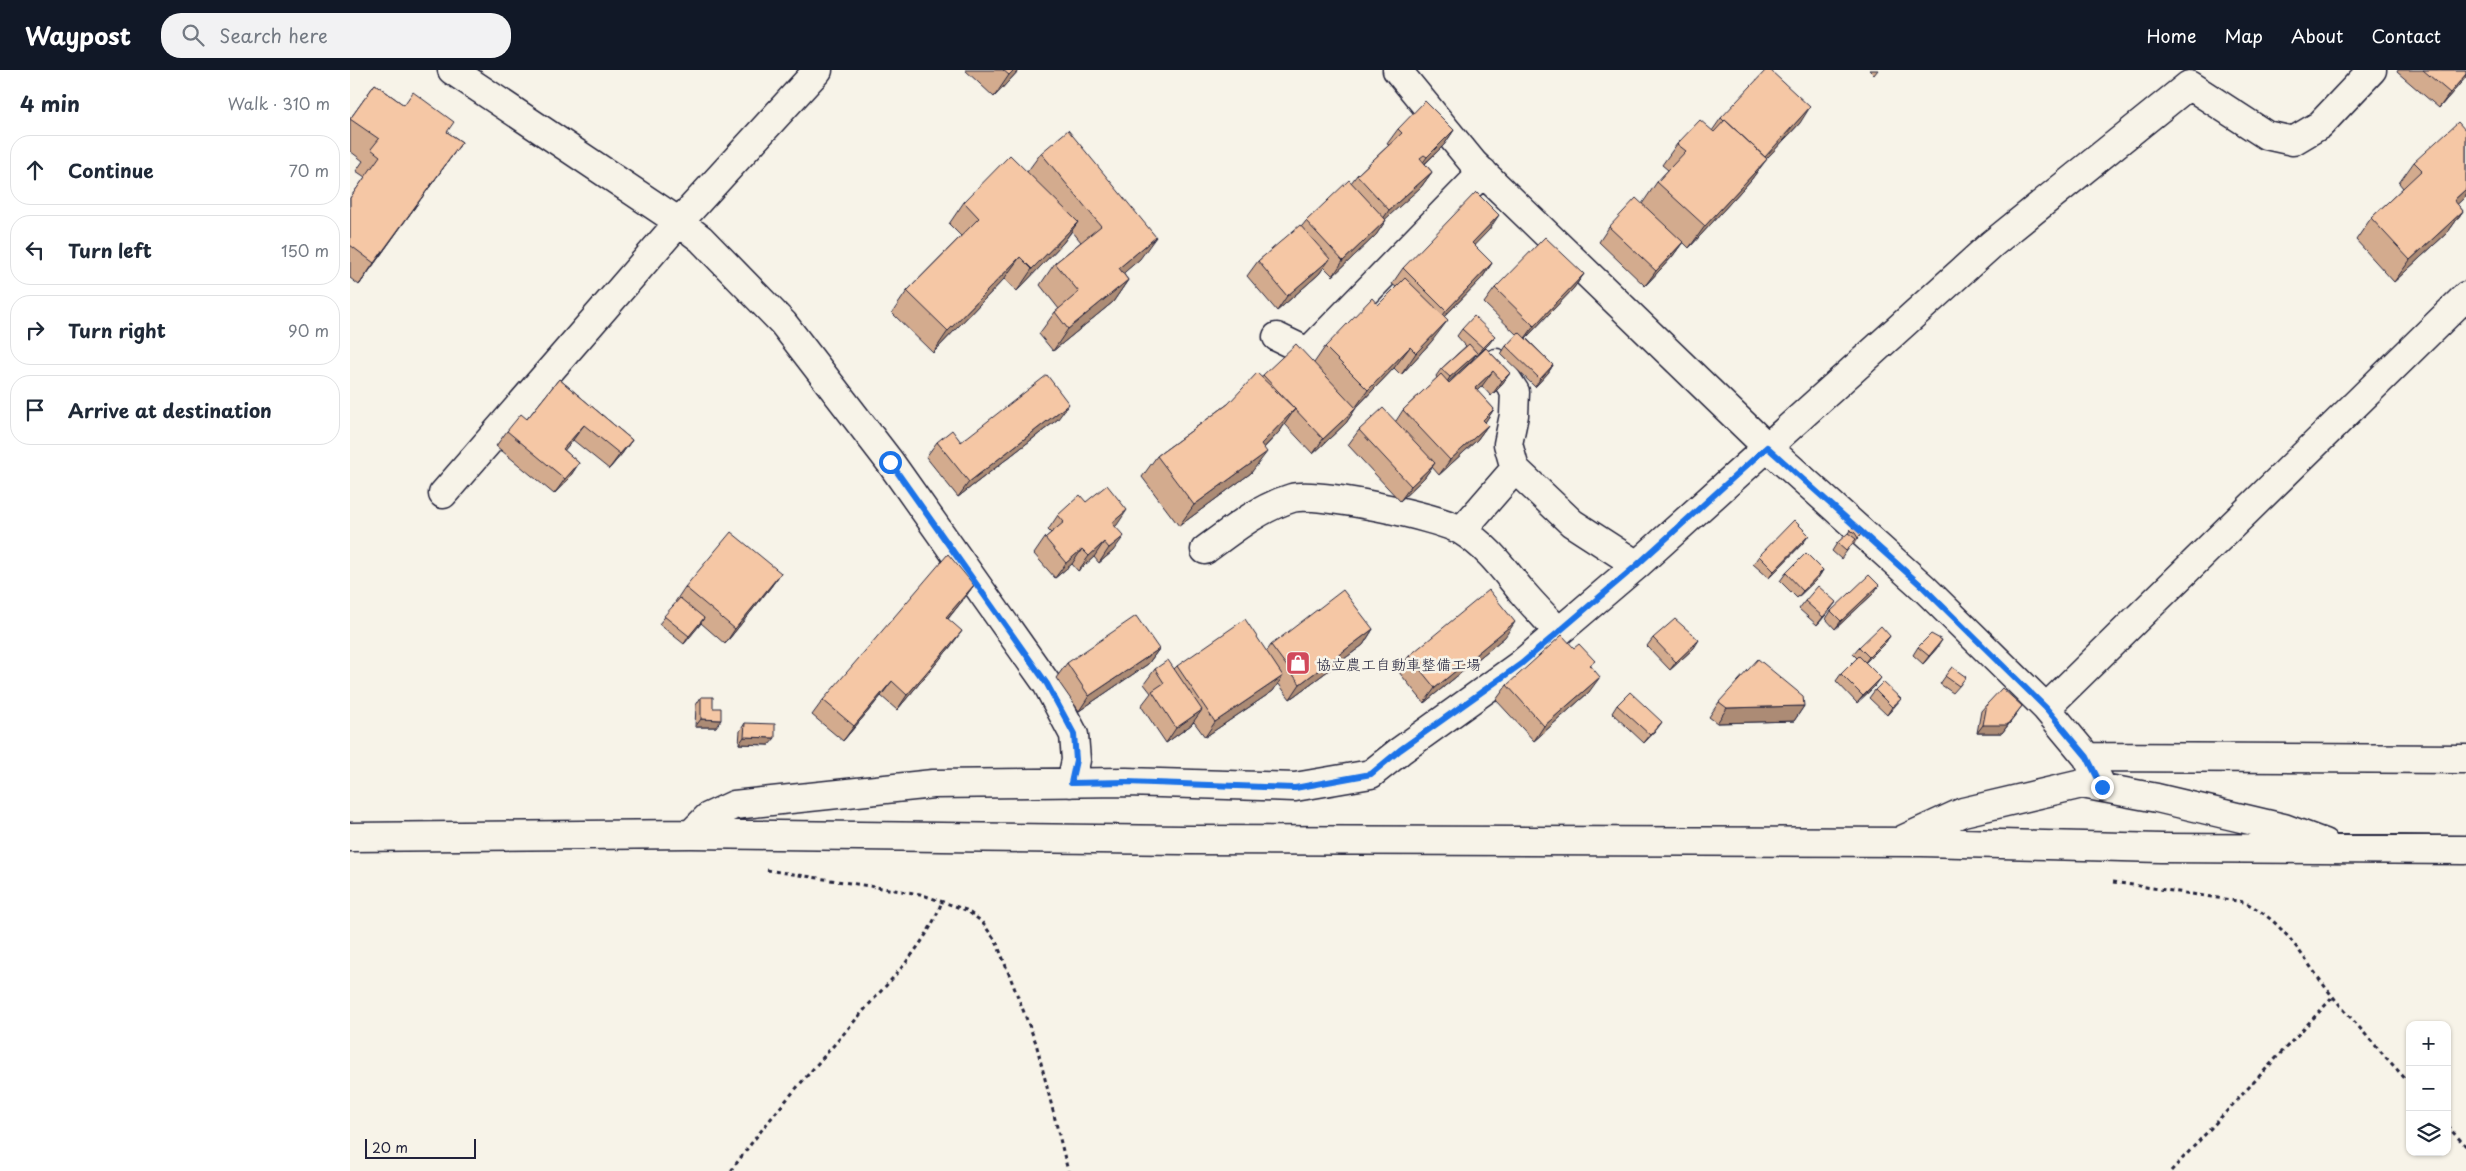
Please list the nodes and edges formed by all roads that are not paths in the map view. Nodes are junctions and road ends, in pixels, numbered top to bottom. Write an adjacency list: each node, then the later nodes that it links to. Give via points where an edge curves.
1 (452, 70): 6 (street)
2 (818, 70): 6 (street)
3 (1397, 70): 5 (street)
4 (2372, 70): 10 (street, via 2320,125 2293,141 2266,135 2189,85 1992,244)
5 (1483, 172): 8 (street, via 1308,352); 10 (street)
6 (679, 222): 12 (street); 20 (street, via 701,239 783,323 890,462 1047,684 1074,734 1076,760)
7 (2466, 296): 17 (street)
8 (1277, 336)
9 (1496, 362): 11 (street, via 1515,392 1508,444)
10 (1767, 447): 15 (street); 17 (street, via 1924,588)
11 (1515, 469): 13 (street); 15 (street, via 1572,523)
12 (443, 494)
13 (1462, 530): 14 (street, via 1432,519 1339,499 1294,498 1250,518); 16 (street, via 1494,556)
14 (1205, 550)
15 (1637, 565): 16 (street)
16 (1558, 632): 20 (street, via 1521,664 1371,774 1295,788)
17 (2046, 708): 18 (street)
18 (2087, 757): 19 (street); 21 (street)
19 (2466, 759)
20 (1071, 783): 22 (street, via 933,784 734,805 708,817)
21 (2102, 787): 24 (street, via 2082,784 1963,812); 25 (street, via 2284,828)
22 (691, 834): 23 (street); 24 (street, via 1183,840)
23 (350, 837)
24 (1896, 842): 25 (street)
25 (2341, 849): 26 (street)
26 (2466, 850)

